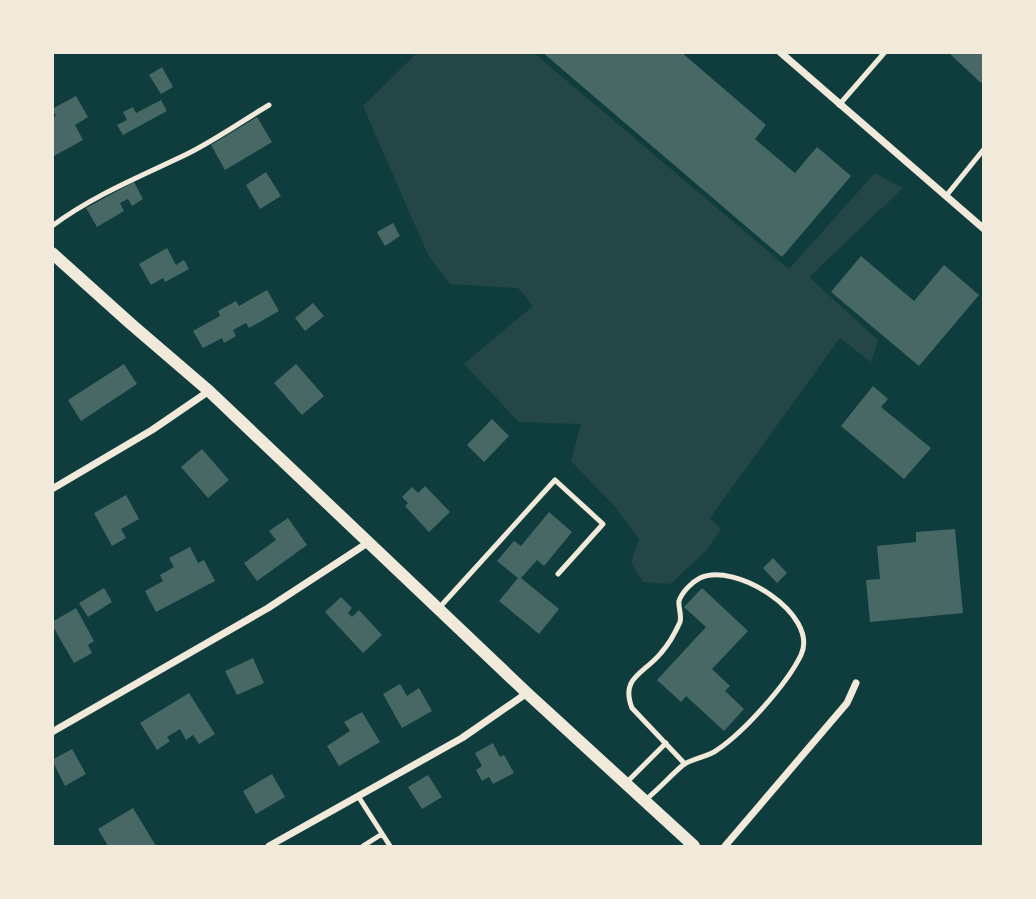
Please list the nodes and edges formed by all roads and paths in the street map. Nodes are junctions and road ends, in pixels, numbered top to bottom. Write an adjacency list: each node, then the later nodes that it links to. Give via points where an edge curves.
1 (780, 52): 4 (street)
2 (885, 52): 4 (lane)
3 (269, 105): 7 (lane, via 186,154 94,197)
4 (839, 105): 6 (street)
5 (984, 149): 6 (lane)
6 (946, 196): 8 (street)
7 (52, 226)
8 (984, 229)
9 (52, 253): 10 (street)
10 (209, 391): 11 (street); 12 (street)
11 (52, 489)
12 (369, 542): 14 (street); 17 (street, via 268,608)
13 (558, 574): 14 (lane, via 603,524 555,480)
14 (439, 608): 16 (street)
15 (856, 683): 28 (street, via 847,703)
16 (527, 693): 20 (street); 21 (street, via 462,738)
17 (52, 732)
18 (666, 743): 19 (lane); 19 (lane, via 632,708 629,683 661,653 681,620 679,601 689,586 700,578 722,575 756,585 788,608 805,639 793,668 716,752); 20 (lane)
19 (685, 764): 22 (lane)
20 (625, 784): 22 (street)
21 (358, 796): 23 (lane); 24 (street)
22 (644, 801): 27 (street)
23 (382, 834): 25 (lane); 26 (lane)
24 (269, 846)
25 (363, 846)
26 (390, 846)
27 (694, 846)
28 (725, 846)

